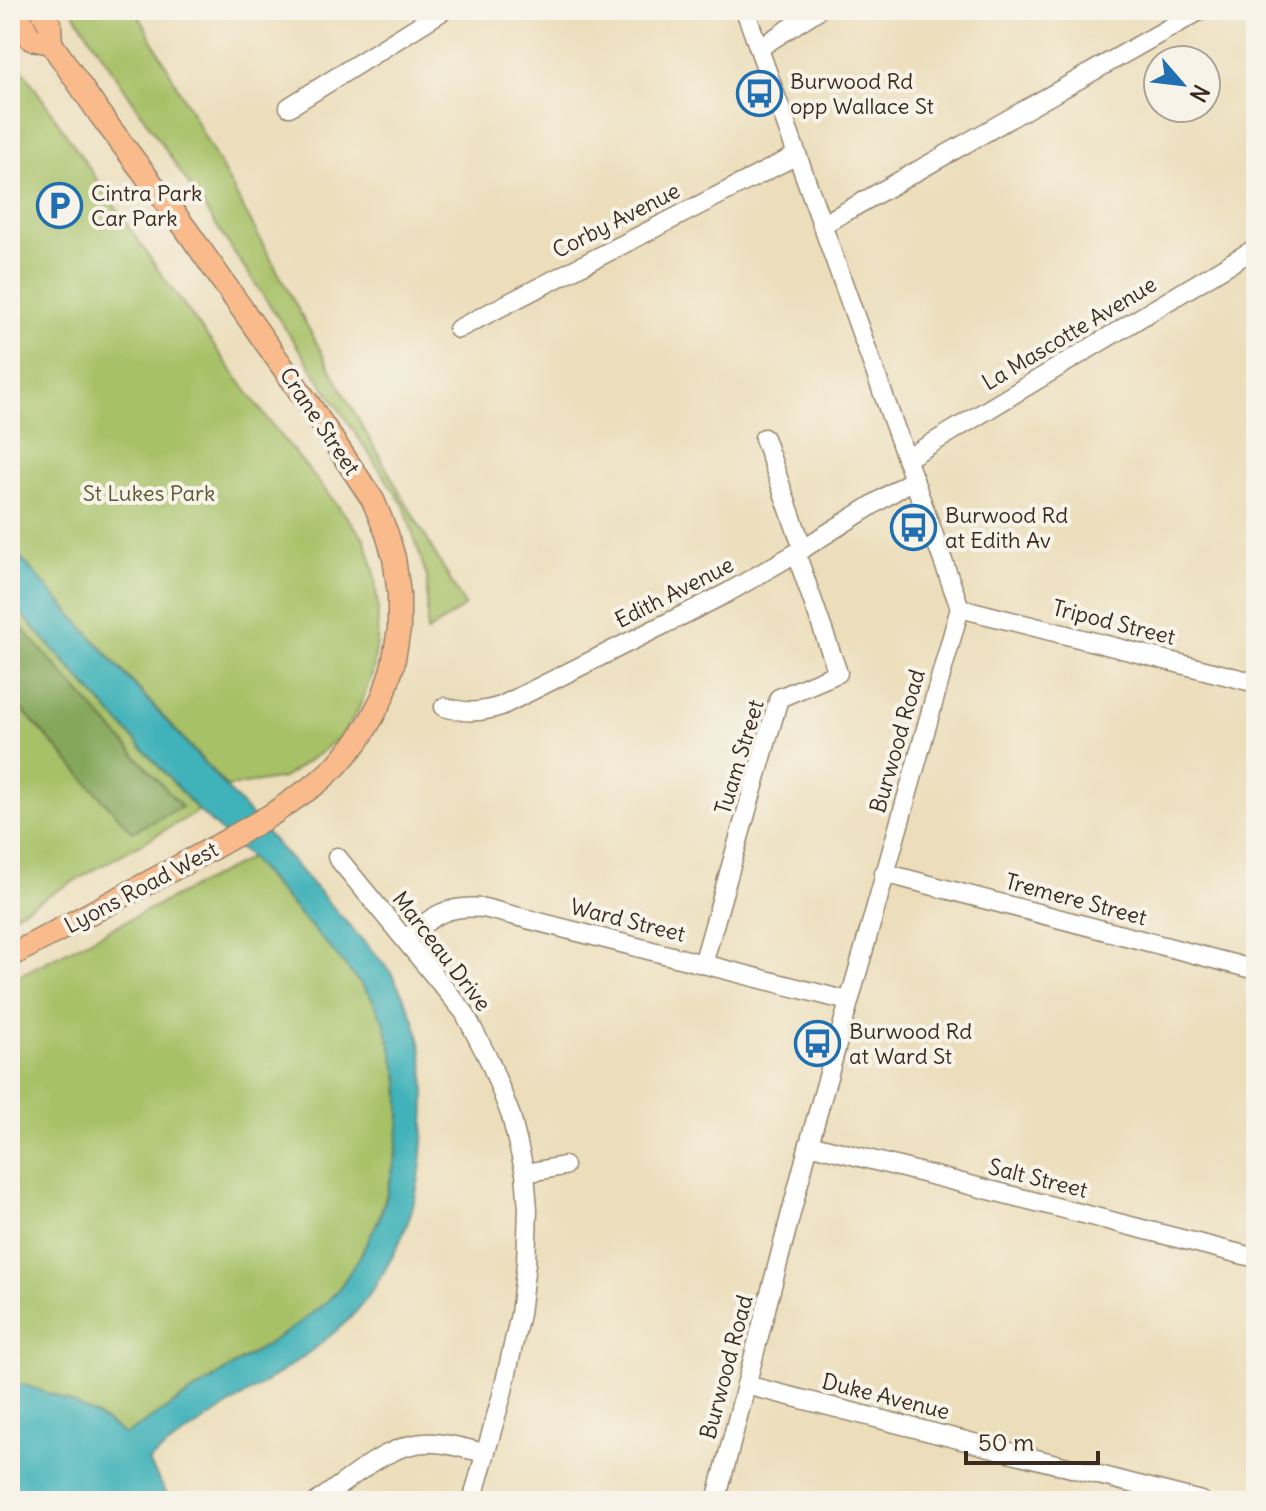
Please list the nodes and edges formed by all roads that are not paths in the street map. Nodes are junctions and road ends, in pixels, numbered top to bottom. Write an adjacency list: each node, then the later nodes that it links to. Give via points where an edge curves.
1 (15, 10): 7 (main road, Crane Street, via 31,39)
2 (41, 10): 7 (main road, Crane Street, via 50,25)
3 (444, 10): 9 (street)
4 (745, 10): 8 (street)
5 (818, 10): 8 (street)
6 (1201, 10): 11 (street)
7 (51, 43): 21 (main road, Crane Street, via 373,500 394,558 399,629 384,694 358,741 336,766)
8 (759, 48): 10 (street)
9 (289, 107)
10 (797, 155): 11 (street); 13 (street, Corby Avenue)
11 (822, 225): 15 (street)
12 (1256, 248): 15 (street, La Mascotte Avenue)
13 (458, 329)
14 (764, 438): 17 (street, Tuam Street)
15 (906, 459): 16 (street)
16 (914, 479): 17 (street, Edith Avenue); 18 (street)
17 (800, 551): 20 (street, Edith Avenue, via 501,706 473,713); 26 (street, Tuam Street, via 838,673 779,698)
18 (960, 608): 19 (street, Tripod Street); 23 (street, Burwood Road)
19 (1256, 683)
20 (444, 707)
21 (271, 815): 25 (main road, Lyons Road West)
22 (337, 857): 24 (street, Marceau Drive)
23 (884, 873): 27 (street, Tremere Street); 28 (street, Burwood Road)
24 (405, 940): 26 (street, Ward Street, via 440,912 462,906); 31 (street, Marceau Drive, via 464,1012 490,1062)
25 (10, 956)
26 (703, 964): 28 (street, Ward Street)
27 (1256, 970)
28 (848, 1001): 29 (street, Burwood Road)
29 (809, 1144): 32 (street, Salt Street); 33 (street, Burwood Road)
30 (564, 1166): 31 (street)
31 (525, 1173): 34 (street, Marceau Drive, via 528,1209 520,1314)
32 (1256, 1258)
33 (746, 1385): 37 (street, Burwood Road); 38 (street, Duke Avenue)
34 (485, 1453): 35 (street, via 434,1443 411,1445 389,1452); 36 (street, Marceau Drive)
35 (318, 1501)
36 (472, 1501)
37 (716, 1501)
38 (1201, 1501)

